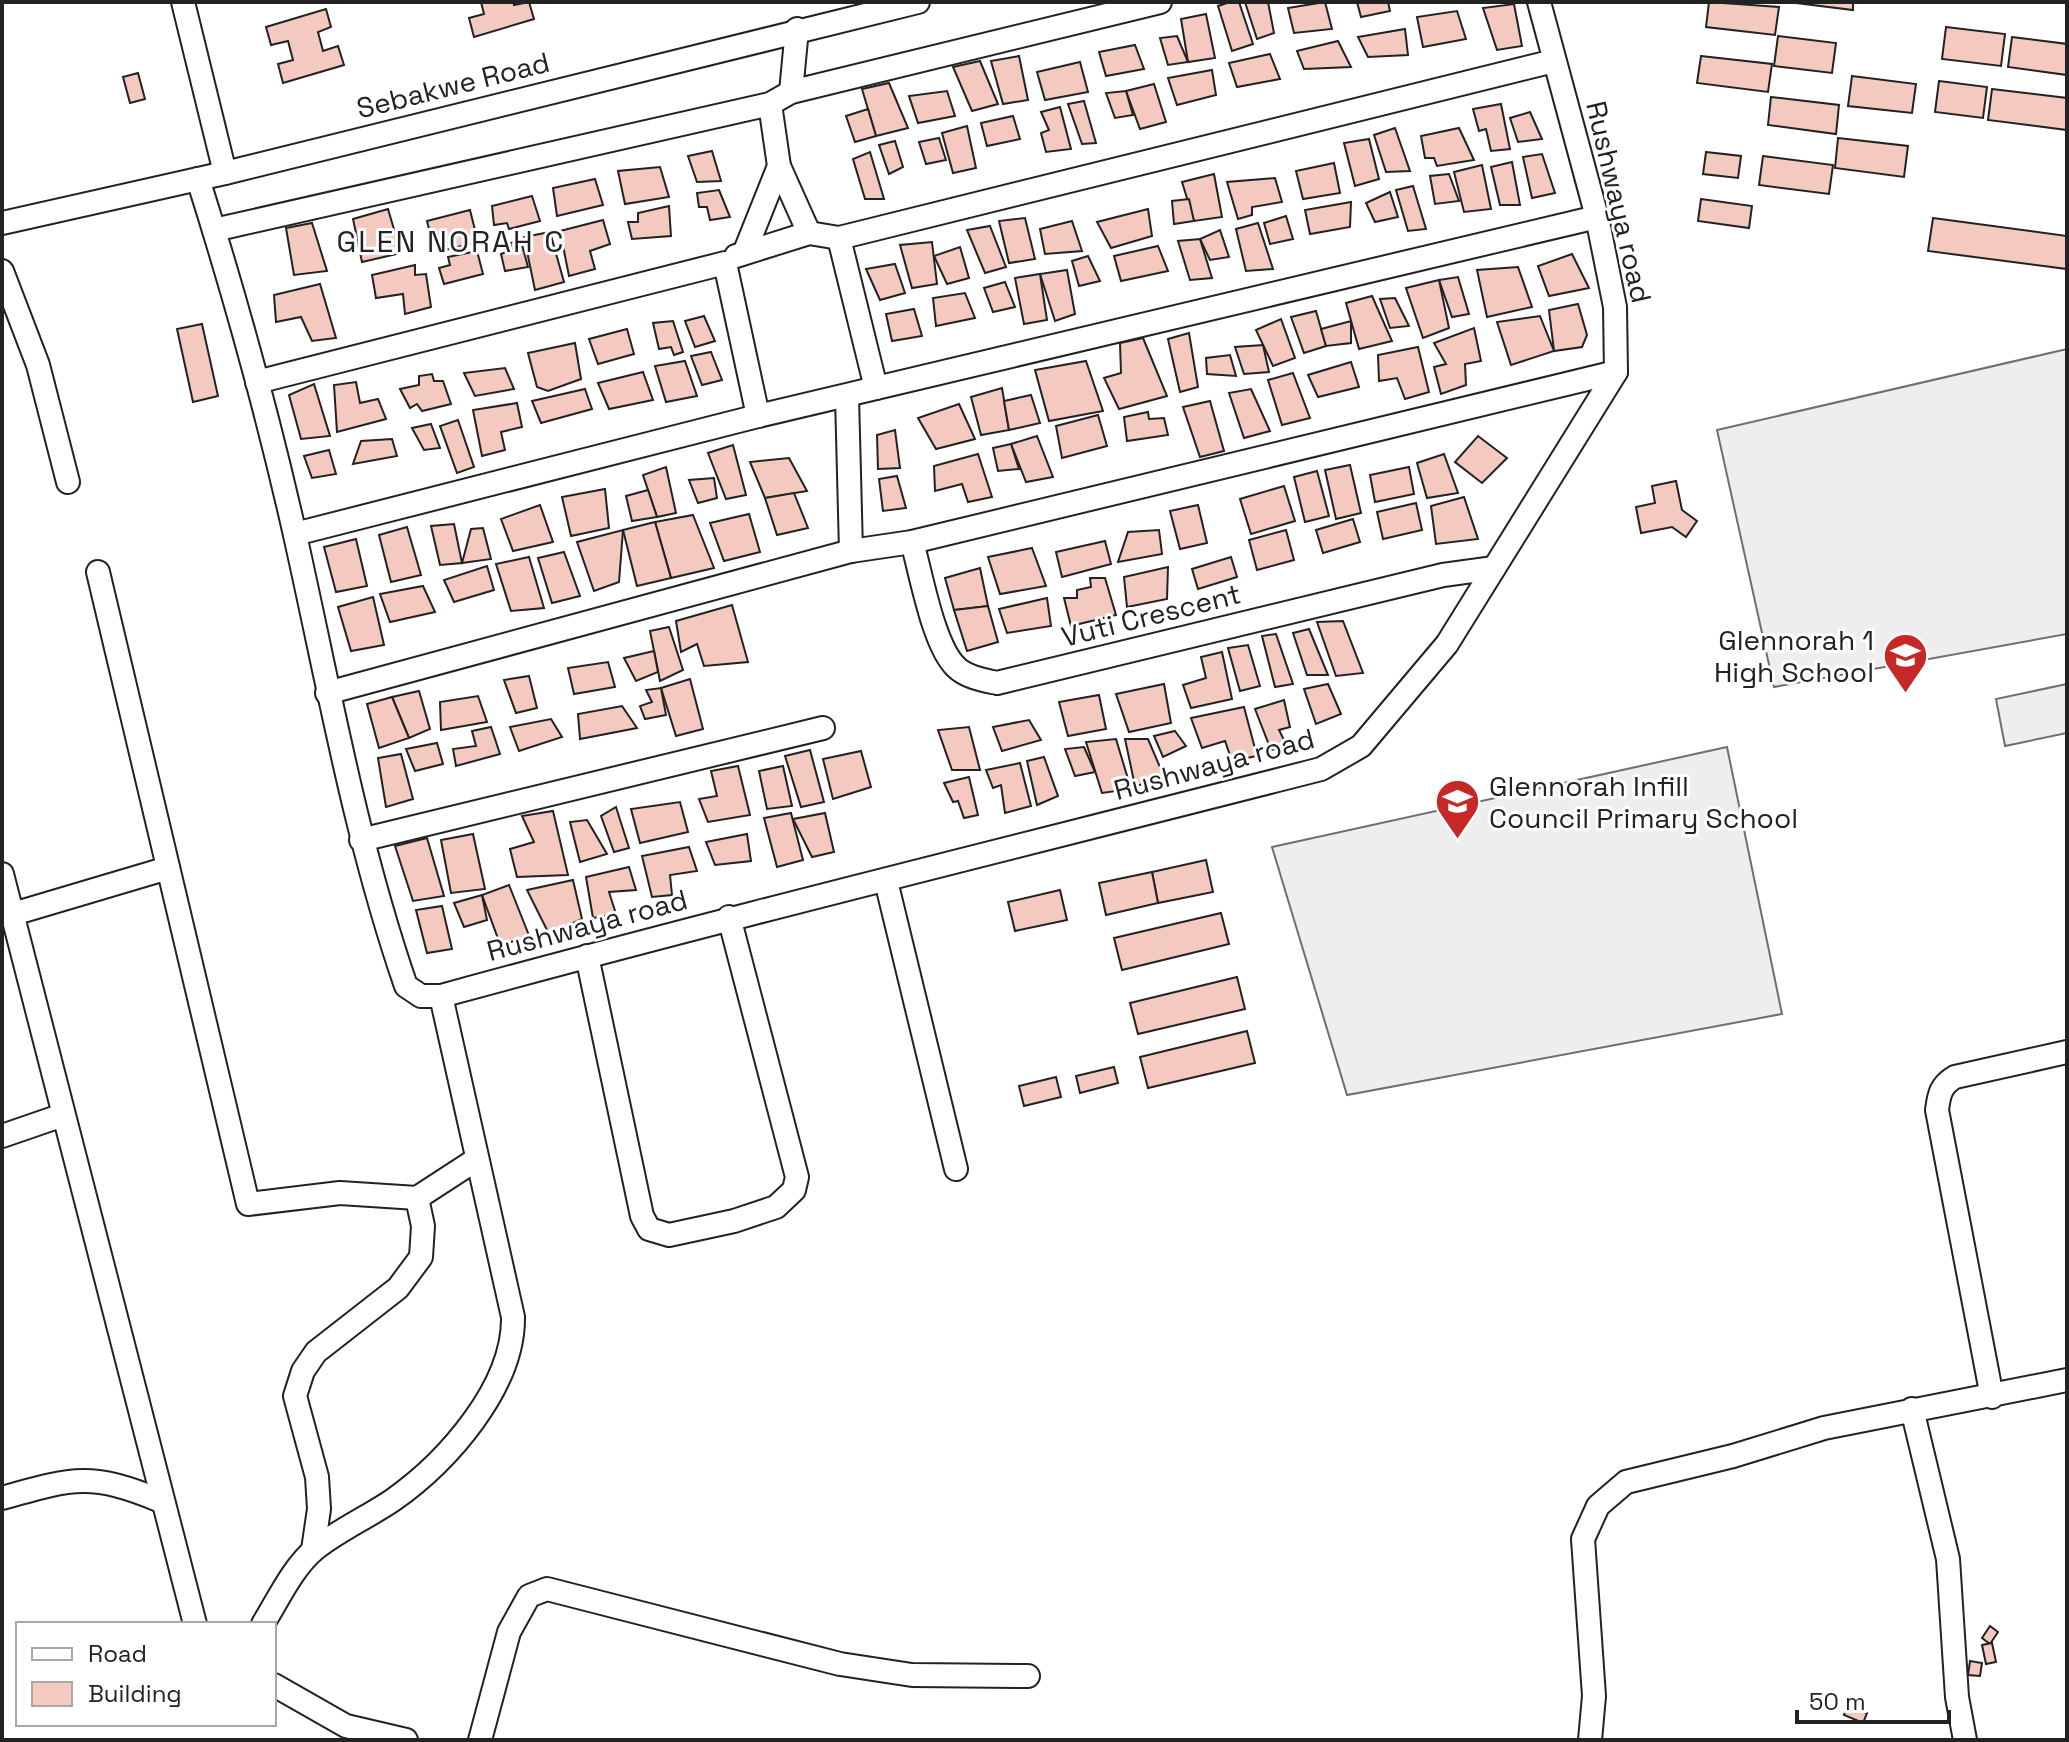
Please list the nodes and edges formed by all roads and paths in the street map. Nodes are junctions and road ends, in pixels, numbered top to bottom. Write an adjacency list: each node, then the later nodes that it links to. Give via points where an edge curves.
1 (183, 2): 10 (street)
2 (918, 2): 5 (street, Sebakwe Road)
3 (1160, 2): 7 (street)
4 (1539, 2): 6 (street, Rushwaya road)
5 (797, 29): 7 (street); 10 (street, Sebakwe Road)
6 (1554, 61): 12 (street, Rushwaya road); 16 (street)
7 (791, 92): 8 (street)
8 (770, 104): 9 (street); 14 (street)
9 (779, 166): 15 (street); 17 (street)
10 (225, 173): 11 (street, Sebakwe Road)
11 (198, 179): 13 (street, Sebakwe Road); 14 (street)
12 (1597, 217): 20 (street, Rushwaya road, via 1615,307); 22 (street)
13 (2, 223)
14 (214, 230): 21 (street)
15 (809, 233): 16 (street); 17 (street)
16 (839, 238): 22 (street)
17 (745, 251): 18 (street)
18 (725, 263): 21 (street); 24 (street)
19 (2, 271): 25 (street, via 38,365)
20 (1616, 372): 27 (street); 29 (street, Rushwaya road)
21 (257, 382): 26 (street)
22 (876, 388): 23 (street)
23 (847, 396): 24 (street); 28 (street)
24 (758, 416): 26 (street)
25 (68, 482)
26 (295, 534): 31 (street)
27 (912, 542): 28 (street); 29 (street, Vuti Crescent, via 935,629 955,667 997,683 1443,575)
28 (851, 551): 31 (street)
29 (1494, 568): 36 (street, Rushwaya road, via 1447,644 1361,746 1343,758 1321,769)
30 (98, 572): 34 (street)
31 (327, 693): 33 (street)
32 (823, 728): 33 (street)
33 (361, 840): 40 (street, via 406,986 421,996)
34 (168, 868): 37 (street); 46 (street, via 248,1204 340,1193)
35 (2, 874): 37 (street)
36 (886, 881): 38 (street, Rushwaya road); 45 (street)
37 (13, 914): 42 (street)
38 (729, 917): 39 (street, Rushwaya road); 39 (street, via 797,1177 794,1190 776,1207 734,1221 669,1235 649,1229)
39 (587, 956): 40 (street, Rushwaya road)
40 (441, 996): 44 (street)
41 (2067, 1052): 48 (street, via 1955,1077 1944,1083 1939,1095 1937,1110)
42 (63, 1115): 43 (street); 51 (street)
43 (2, 1136)
44 (477, 1159): 46 (street); 52 (street, via 513,1317 506,1362 472,1424 427,1475)
45 (956, 1169)
46 (417, 1198): 52 (street, via 423,1226 421,1257 398,1288 316,1352 295,1396 317,1477)
47 (2067, 1380): 48 (street)
48 (1992, 1397): 49 (street)
49 (1912, 1409): 59 (street, via 1626,1482 1598,1506 1583,1539 1594,1696); 60 (street, via 1948,1559)
50 (2, 1498): 51 (street, via 91,1478)
51 (161, 1501): 53 (street)
52 (313, 1550): 54 (street)
53 (194, 1622)
54 (264, 1622)
55 (1028, 1676): 58 (street, via 912,1675 840,1664 547,1589 529,1596 509,1632)
56 (276, 1686): 57 (street, via 346,1726)
57 (406, 1740)
58 (480, 1740)
59 (1590, 1740)
60 (1965, 1740)

